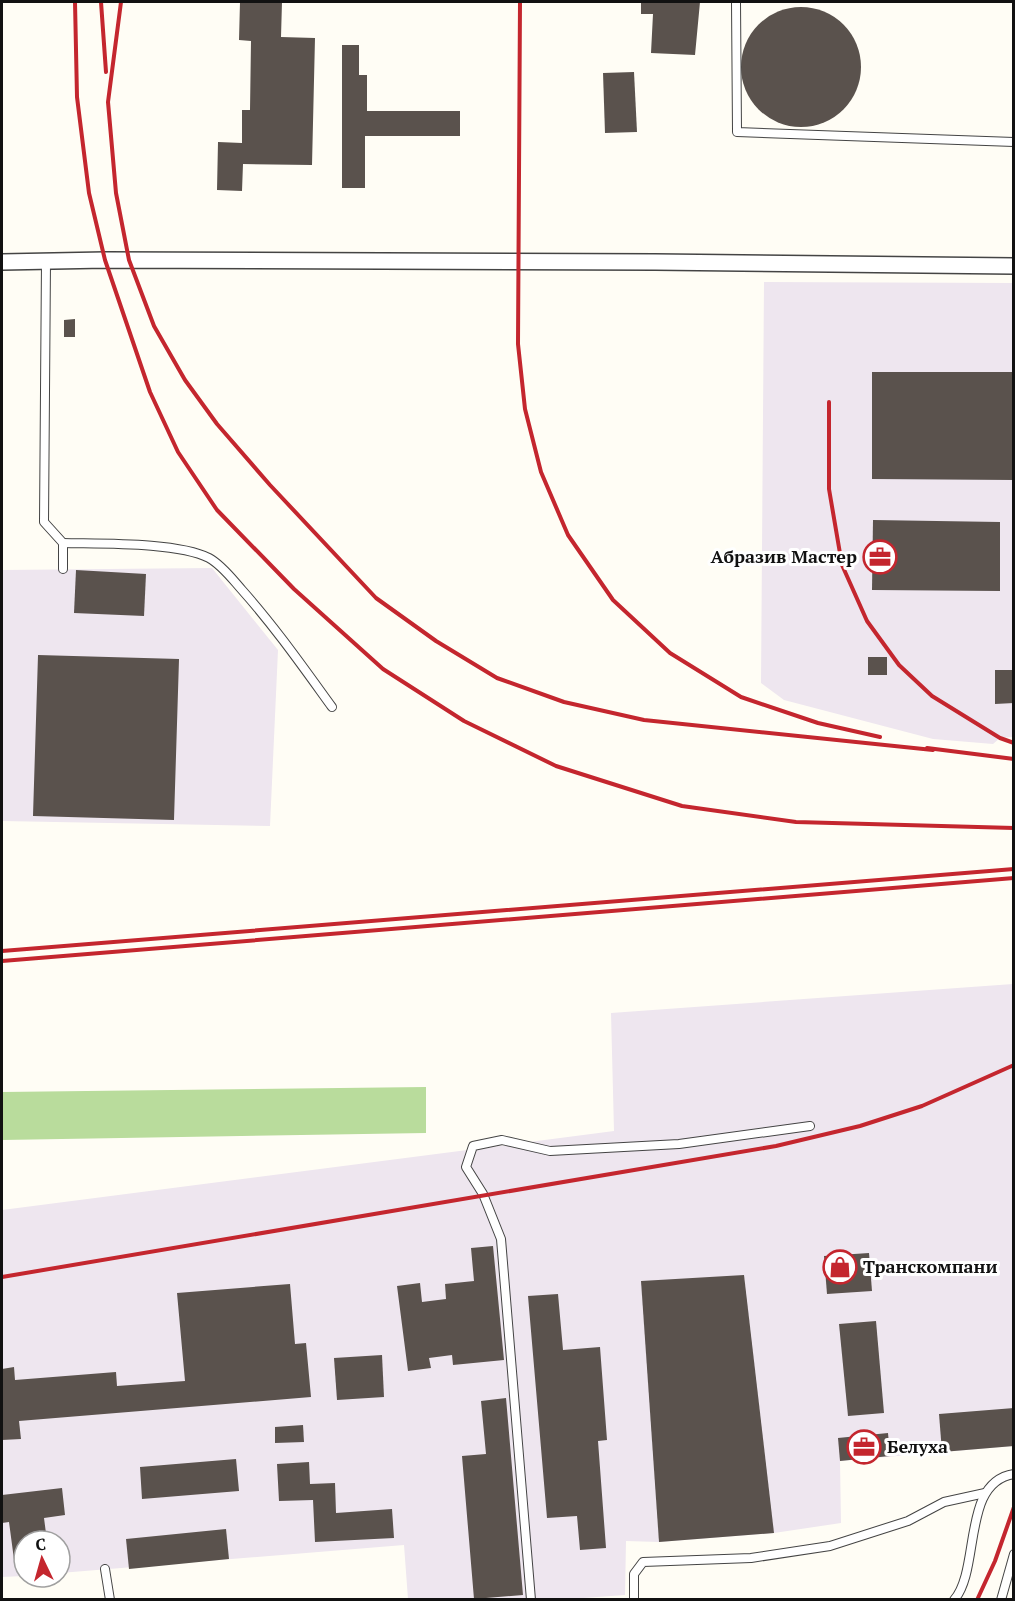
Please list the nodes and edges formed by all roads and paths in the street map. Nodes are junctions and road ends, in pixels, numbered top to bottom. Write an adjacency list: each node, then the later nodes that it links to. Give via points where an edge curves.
1 (736, 2): 2 (lane, via 737,132)
2 (1014, 142)
3 (46, 261): 4 (street); 5 (street); 6 (lane, via 44,522)
4 (2, 262)
5 (1014, 266)
6 (63, 543): 7 (lane); 8 (lane, via 147,546 210,559 232,578 270,623)
7 (63, 569)
8 (332, 707)
9 (810, 1126): 15 (lane, via 667,1144 550,1151 502,1140 473,1146 466,1167 483,1194 501,1239)
10 (1014, 1474): 11 (lane, via 1002,1476)
11 (986, 1493): 16 (lane, via 944,1502 908,1521 830,1546 751,1558 643,1562 634,1575); 17 (lane, via 974,1528 968,1566)
12 (1014, 1554): 18 (lane)
13 (105, 1569): 14 (lane)
14 (110, 1599)
15 (531, 1599)
16 (634, 1599)
17 (954, 1599)
18 (1001, 1599)

